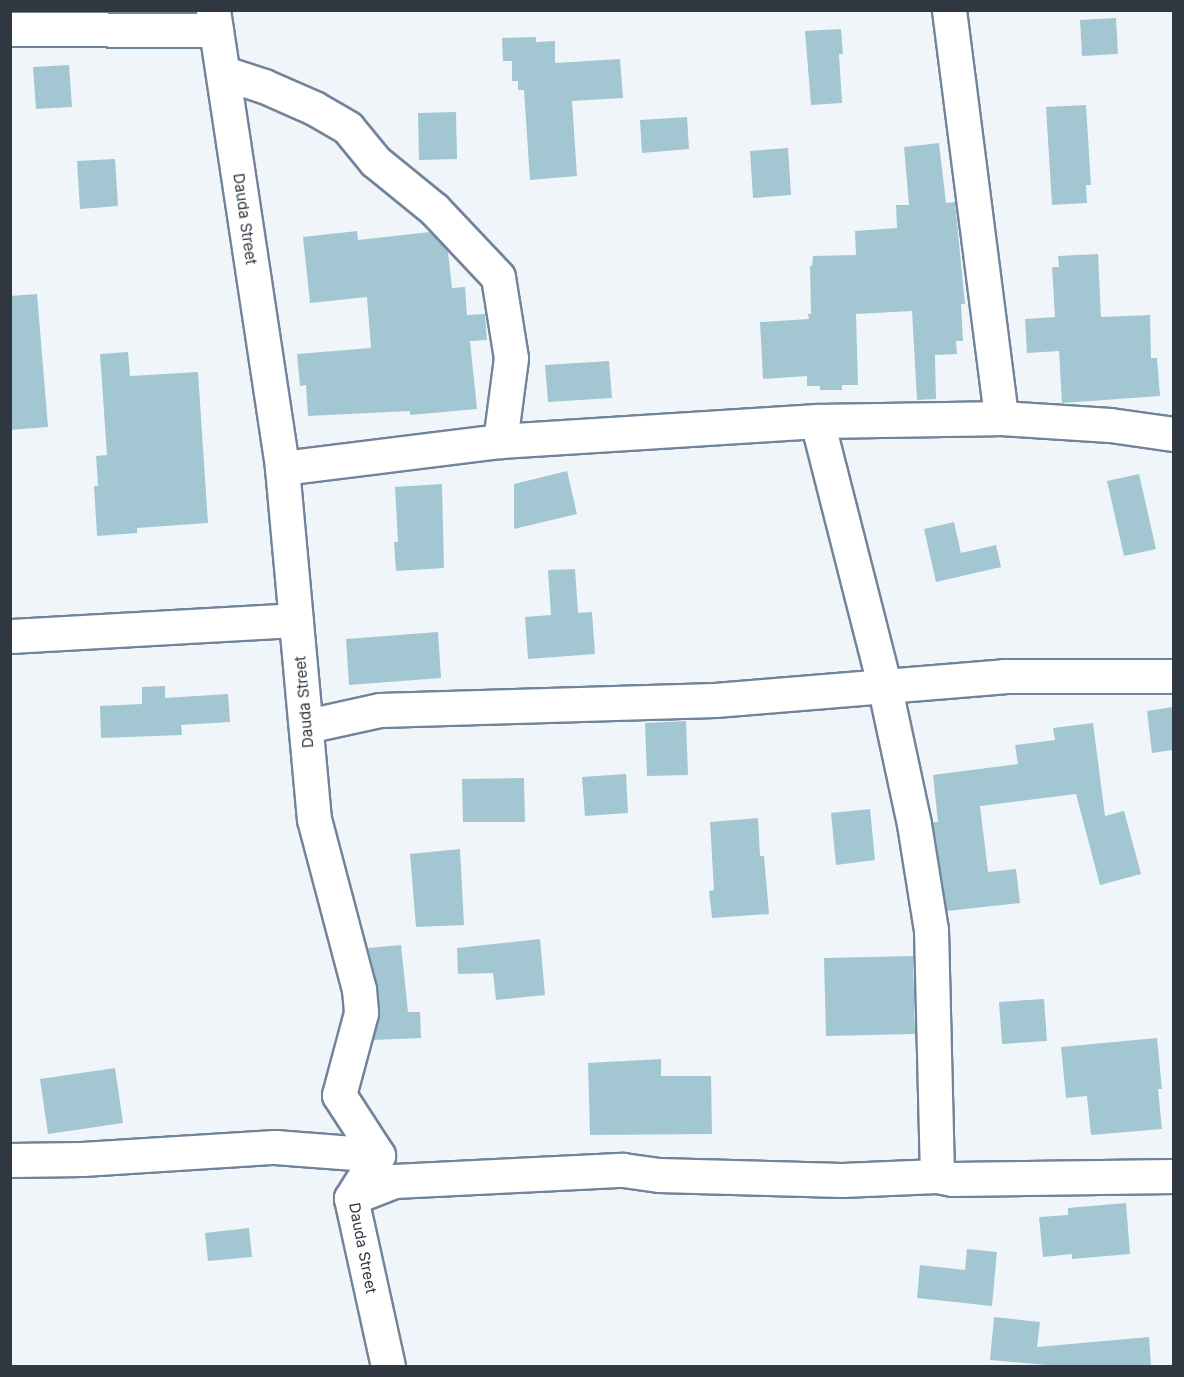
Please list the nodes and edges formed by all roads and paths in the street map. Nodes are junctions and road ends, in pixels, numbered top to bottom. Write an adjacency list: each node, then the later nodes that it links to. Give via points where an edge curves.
1 (949, 10): 5 (street)
2 (214, 20): 3 (street); 4 (street, Dauda Street)
3 (10, 30)
4 (224, 73): 8 (street, via 294,99 348,128 375,161 434,209 498,277 511,358); 9 (street, Dauda Street)
5 (1001, 418): 6 (street); 7 (street, via 1110,425)
6 (817, 421): 8 (street); 13 (street)
7 (1173, 434)
8 (500, 441): 9 (street)
9 (282, 468): 10 (street, Dauda Street)
10 (296, 620): 11 (street); 14 (street, Dauda Street)
11 (10, 636)
12 (1173, 676): 13 (street, via 1004,676)
13 (884, 684): 14 (street, via 715,700 380,710); 17 (street, via 914,824 931,930)
14 (307, 726): 15 (street, Dauda Street, via 314,819 360,989 361,1012 339,1095)
15 (378, 1155): 16 (street, via 275,1147); 19 (street, Dauda Street)
16 (10, 1160)
17 (937, 1176): 18 (street); 19 (street, via 842,1180 659,1175 623,1170 394,1181)
18 (1173, 1176)
19 (351, 1198): 20 (street, Dauda Street)
20 (388, 1366)

